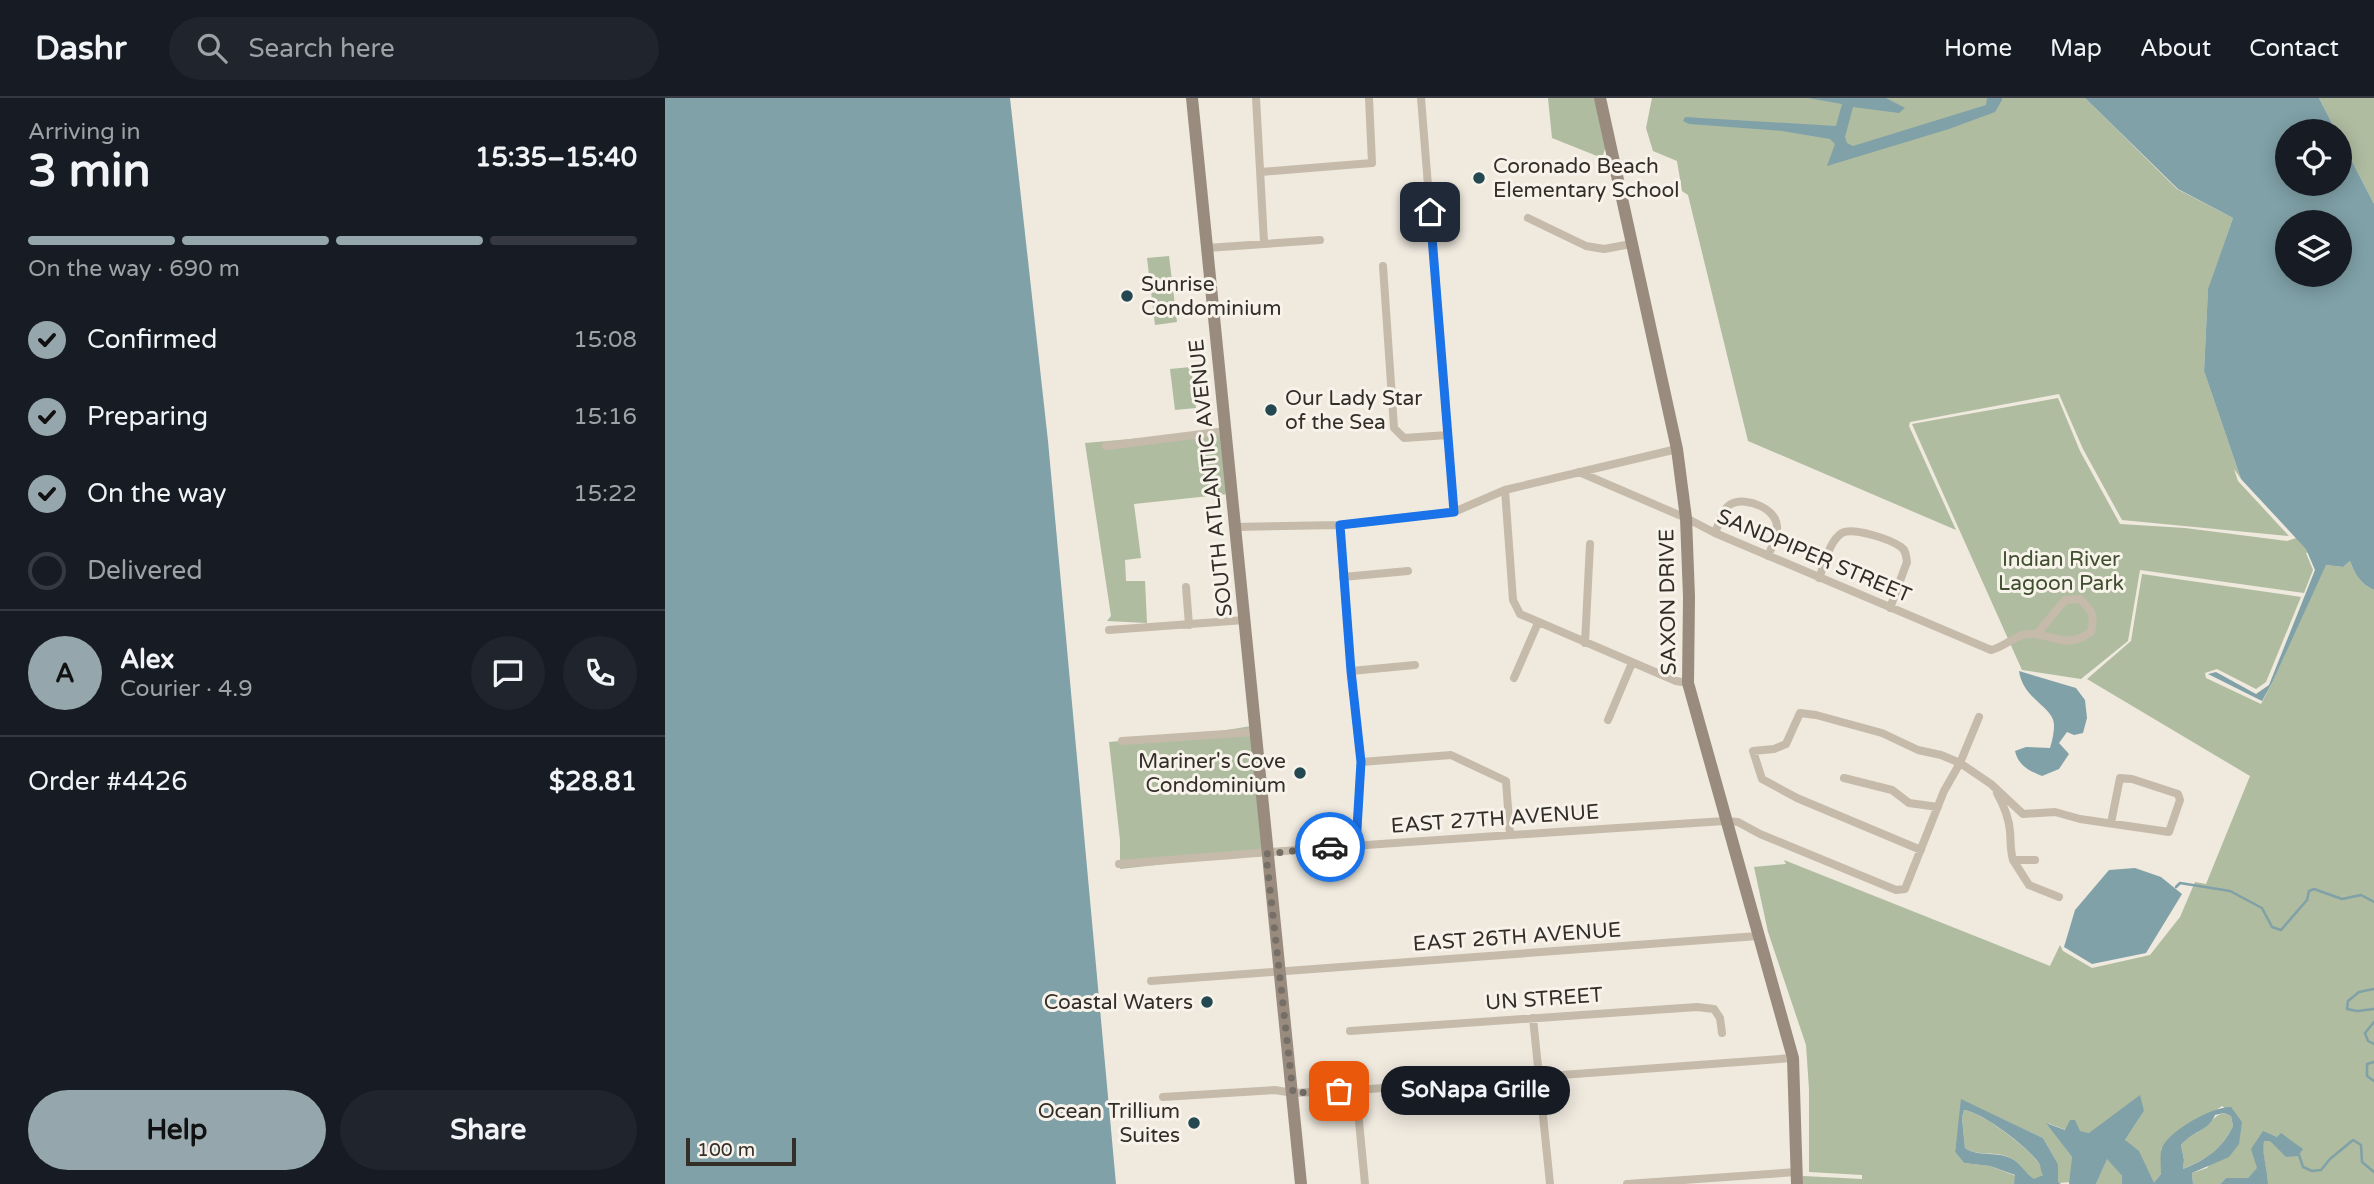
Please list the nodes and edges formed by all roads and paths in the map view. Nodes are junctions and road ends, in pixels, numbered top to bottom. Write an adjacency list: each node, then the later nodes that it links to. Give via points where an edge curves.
1 (1192, 98): 11 (street, SOUTH ATLANTIC AVENUE)
2 (1256, 98): 6 (street)
3 (1369, 98): 6 (street, via 1372,163)
4 (1421, 98): 14 (street)
5 (1600, 98): 10 (street, SAXON DRIVE)
6 (1261, 172): 9 (street)
7 (1528, 218): 10 (street, via 1585,246 1604,249)
8 (1320, 240): 9 (street)
9 (1265, 242): 11 (street)
10 (1631, 244): 16 (street, SAXON DRIVE)
11 (1207, 248): 13 (street, SOUTH ATLANTIC AVENUE)
12 (1383, 266): 14 (street, via 1394,428 1404,438)
13 (1226, 431): 15 (street); 22 (street, SOUTH ATLANTIC AVENUE)
14 (1448, 435): 19 (street)
15 (1106, 446)
16 (1677, 449): 17 (street); 20 (street, SAXON DRIVE)
17 (1579, 472): 18 (street); 20 (street, SANDPIPER STREET)
18 (1505, 490): 19 (street); 32 (street, via 1513,600 1520,614)
19 (1454, 512): 21 (street)
20 (1686, 518): 23 (street, SANDPIPER STREET); 41 (street, SAXON DRIVE)
21 (1340, 525): 22 (street); 27 (street)
22 (1235, 527): 31 (street, SOUTH ATLANTIC AVENUE)
23 (1715, 533): 25 (street, SANDPIPER STREET); 25 (street, via 1732,503 1744,501 1769,510 1777,530)
24 (1590, 544): 36 (street)
25 (1768, 556): 28 (street, SANDPIPER STREET)
26 (1408, 570): 27 (street)
27 (1343, 577): 39 (street)
28 (1819, 578): 30 (street, SANDPIPER STREET); 30 (street, via 1835,539 1845,531 1857,530 1901,547 1907,562)
29 (1186, 587): 33 (street)
30 (1890, 608): 35 (street, SANDPIPER STREET, via 1991,650 2025,634)
31 (1245, 621): 33 (street); 44 (street, SOUTH ATLANTIC AVENUE)
32 (1538, 623): 36 (street); 40 (street)
33 (1189, 625): 34 (street)
34 (1109, 630)
35 (2037, 634): 35 (street, SANDPIPER STREET, via 2065,600 2080,599 2092,610 2091,632 2080,640)
36 (1585, 643): 37 (street)
37 (1632, 663): 41 (street); 43 (street)
38 (1415, 665): 39 (street)
39 (1351, 671): 46 (street)
40 (1514, 678)
41 (1688, 683): 51 (street, SAXON DRIVE)
42 (1979, 717): 47 (street)
43 (1608, 720)
44 (1255, 732): 45 (street); 56 (street, SOUTH ATLANTIC AVENUE)
45 (1122, 741)
46 (1361, 762): 53 (street, via 1451,755 1506,782); 54 (street)
47 (1960, 764): 49 (street); 50 (street); 55 (street, via 1882,733 1800,713 1786,744 1753,751 1762,779)
48 (1844, 778): 50 (street, via 1892,790 1909,803)
49 (1991, 784): 52 (street, via 2023,814 2055,813); 57 (street, via 2010,829)
50 (1938, 807): 55 (street)
51 (1725, 821): 53 (street, EAST 27TH AVENUE); 55 (street, via 1738,822 1896,890 1905,889); 61 (street, SAXON DRIVE)
52 (2111, 823): 52 (street, via 2169,832 2178,794 2120,778)
53 (1510, 835): 54 (street, EAST 27TH AVENUE)
54 (1356, 845): 56 (street, EAST 27TH AVENUE)
55 (1921, 850)
56 (1266, 854): 59 (street, EAST 27TH AVENUE); 62 (street, SOUTH ATLANTIC AVENUE)
57 (2013, 860): 58 (street); 60 (street, via 2029,885)
58 (2035, 860)
59 (1119, 864)
60 (2059, 898)
61 (1758, 936): 62 (street, EAST 26TH AVENUE); 67 (street, SAXON DRIVE)
62 (1278, 971): 63 (street, EAST 26TH AVENUE); 70 (street)
63 (1151, 981)
64 (1533, 1018): 65 (street, UN STREET); 66 (street, UN STREET, via 1697,1007 1714,1009); 68 (street)
65 (1350, 1031)
66 (1722, 1033)
67 (1793, 1058): 68 (street); 72 (street, SAXON DRIVE)
68 (1539, 1076): 69 (street); 75 (street)
69 (1356, 1090): 70 (street); 74 (street)
70 (1293, 1093): 71 (street, via 1275,1090); 73 (street)
71 (1163, 1097)
72 (1797, 1178): 76 (street)
73 (1301, 1184)
74 (1365, 1184)
75 (1550, 1184)
76 (1627, 1184)

